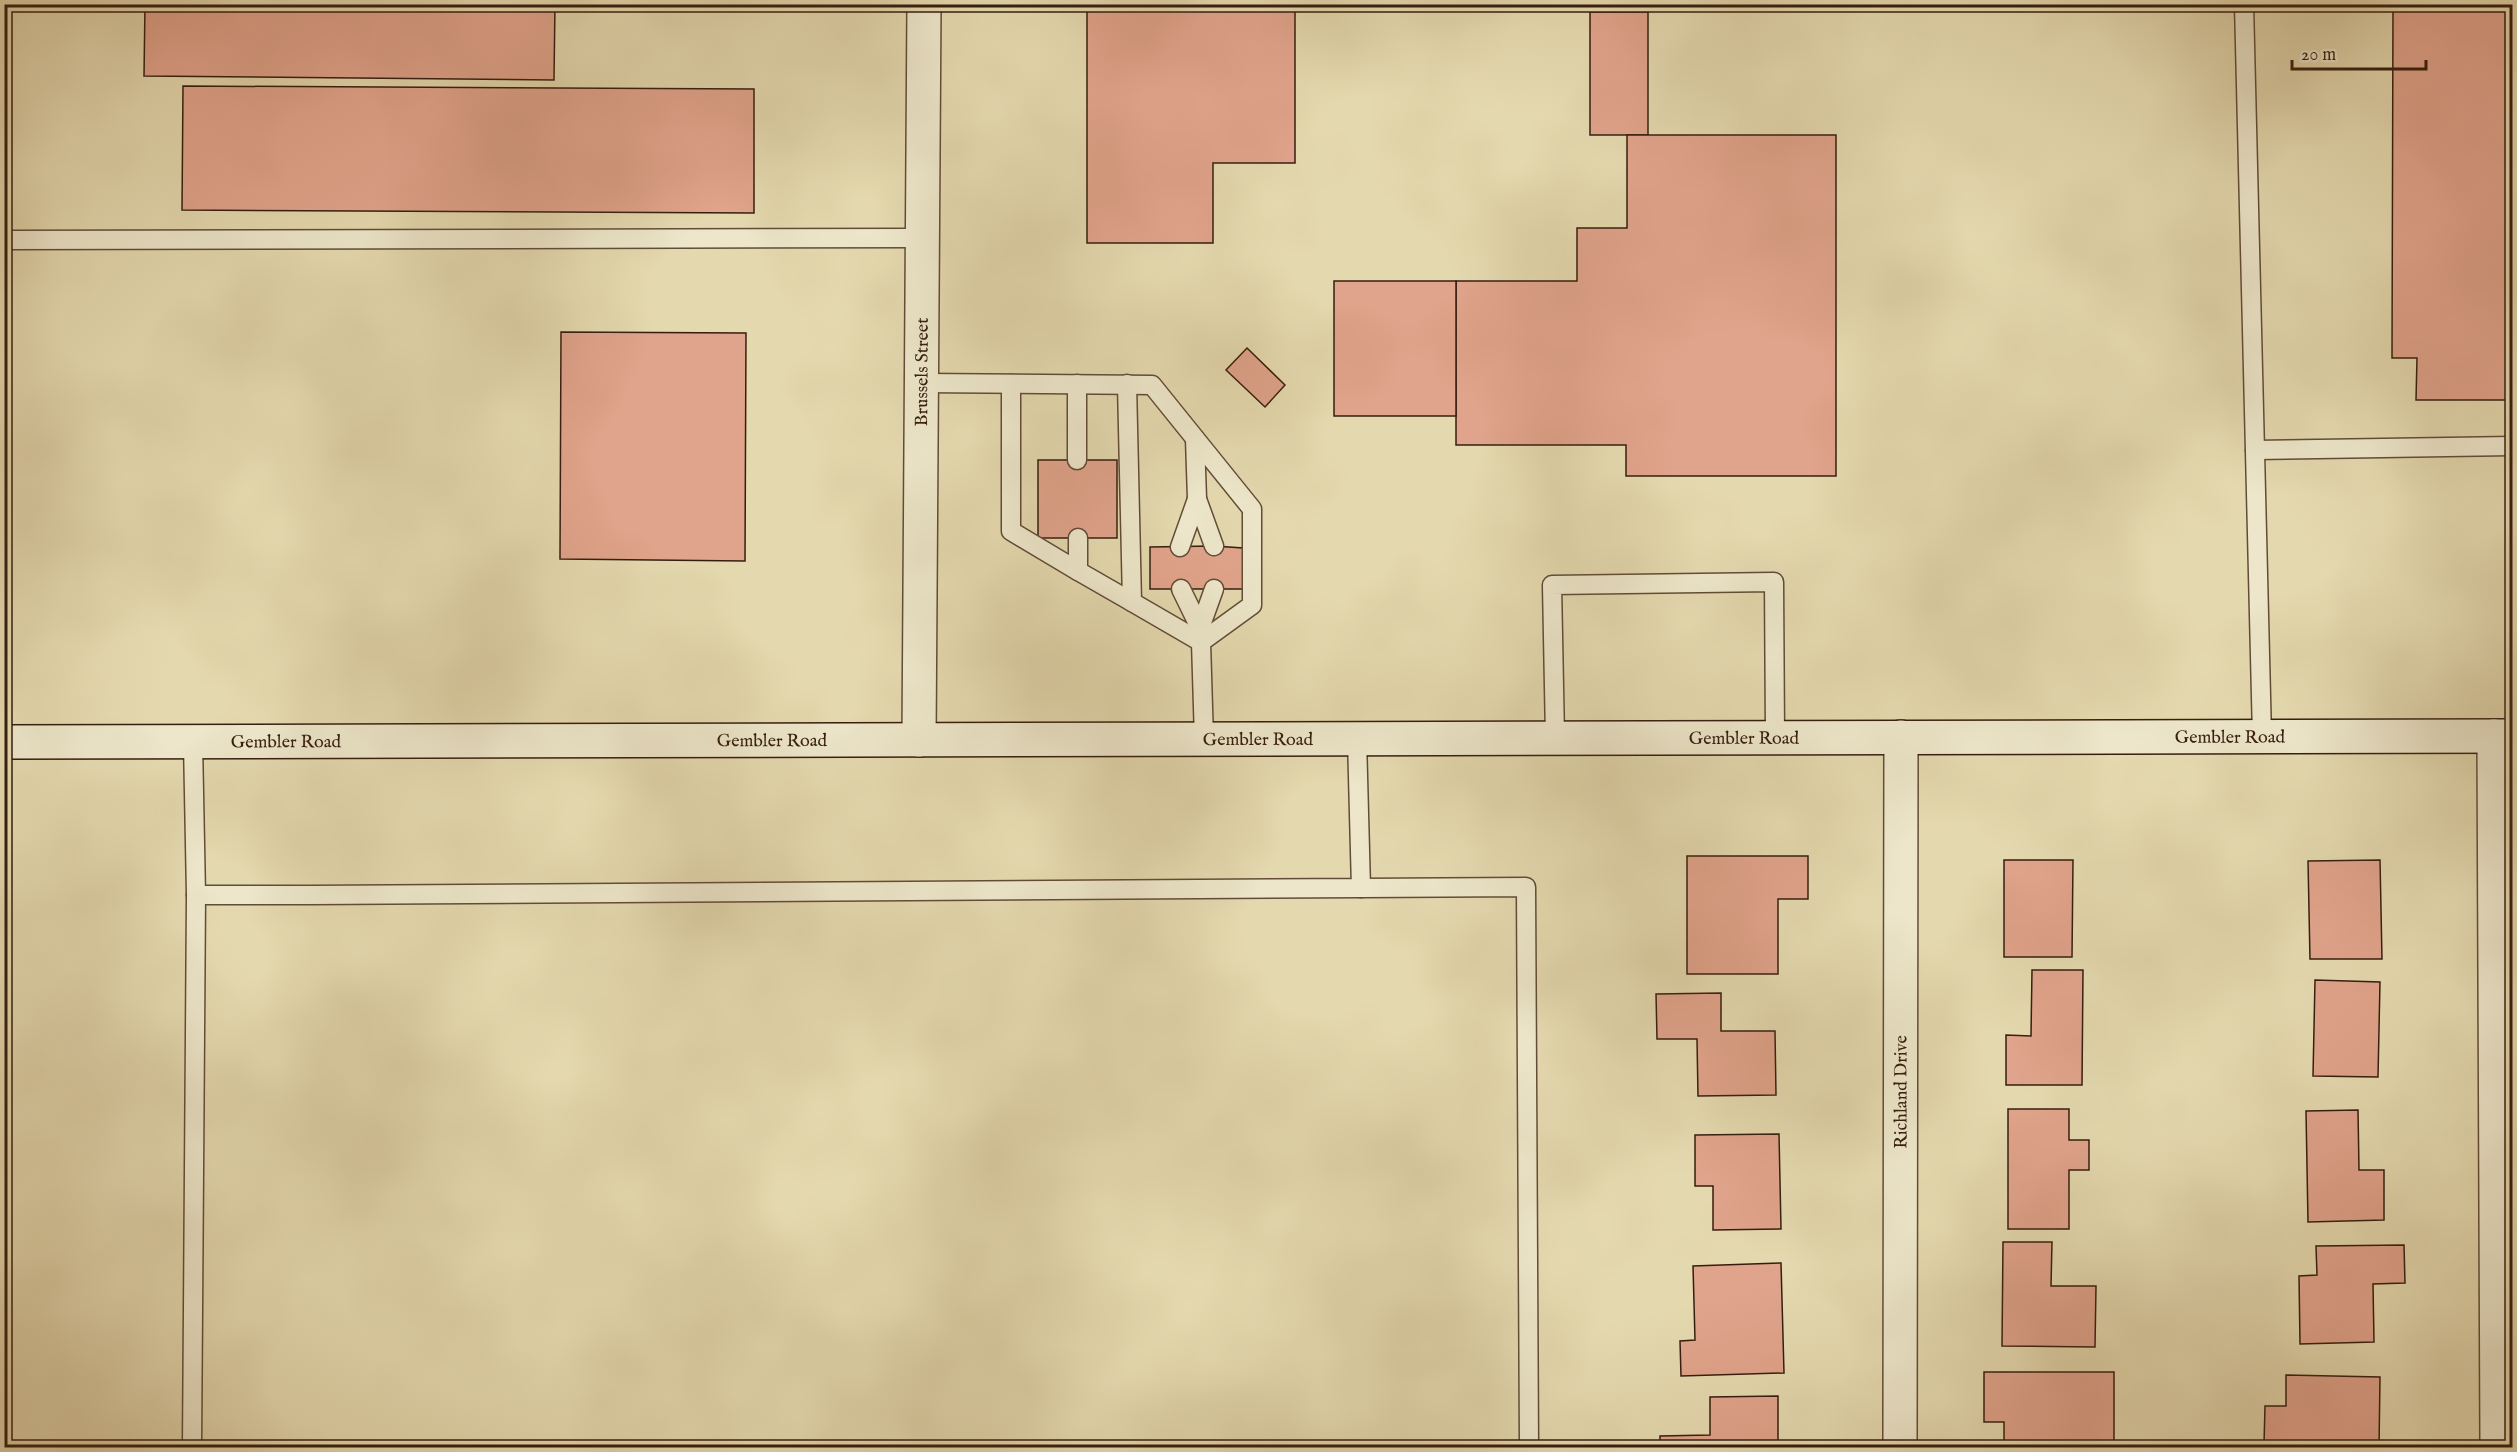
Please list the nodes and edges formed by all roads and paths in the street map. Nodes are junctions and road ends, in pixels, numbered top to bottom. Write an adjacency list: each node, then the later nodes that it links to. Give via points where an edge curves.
1 (924, 4): 3 (main road, Brussels Street)
2 (2244, 4): 11 (lane)
3 (922, 238): 4 (lane); 5 (main road, Brussels Street)
4 (4, 240)
5 (922, 383): 6 (lane); 28 (main road, Brussels Street)
6 (1011, 384): 7 (lane); 17 (lane, via 1011,531)
7 (1077, 384): 8 (lane); 12 (lane)
8 (1127, 384): 9 (lane, via 1152,385); 20 (lane)
9 (1195, 438): 13 (lane); 21 (lane, via 1252,509 1252,605)
10 (2512, 446): 11 (lane)
11 (2255, 450): 23 (lane)
12 (1077, 460)
13 (1197, 499): 15 (lane); 16 (lane)
14 (1078, 538): 17 (lane)
15 (1214, 546)
16 (1180, 547)
17 (1078, 571): 20 (lane)
18 (1181, 589): 21 (lane)
19 (1214, 589): 21 (lane)
20 (1132, 602): 21 (lane)
21 (1201, 635): 29 (lane)
22 (2503, 736): 23 (main road, Gembler Road); 37 (main road)
23 (2262, 737): 26 (main road, Gembler Road)
24 (1555, 738): 25 (main road, Gembler Road); 25 (lane, via 1552,585 1774,582); 27 (main road, Gembler Road)
25 (1775, 738): 26 (main road, Gembler Road)
26 (1901, 738): 36 (main road, Richland Drive)
27 (1357, 739): 29 (main road, Gembler Road); 32 (lane)
28 (919, 740): 29 (main road, Gembler Road); 31 (main road, Gembler Road)
29 (1204, 740)
30 (4, 742): 31 (main road, Gembler Road)
31 (193, 742): 33 (lane)
32 (1361, 888): 33 (lane); 35 (lane, via 1526,887)
33 (196, 895): 34 (lane)
34 (192, 1448)
35 (1529, 1448)
36 (1900, 1448)
37 (2497, 1448)

